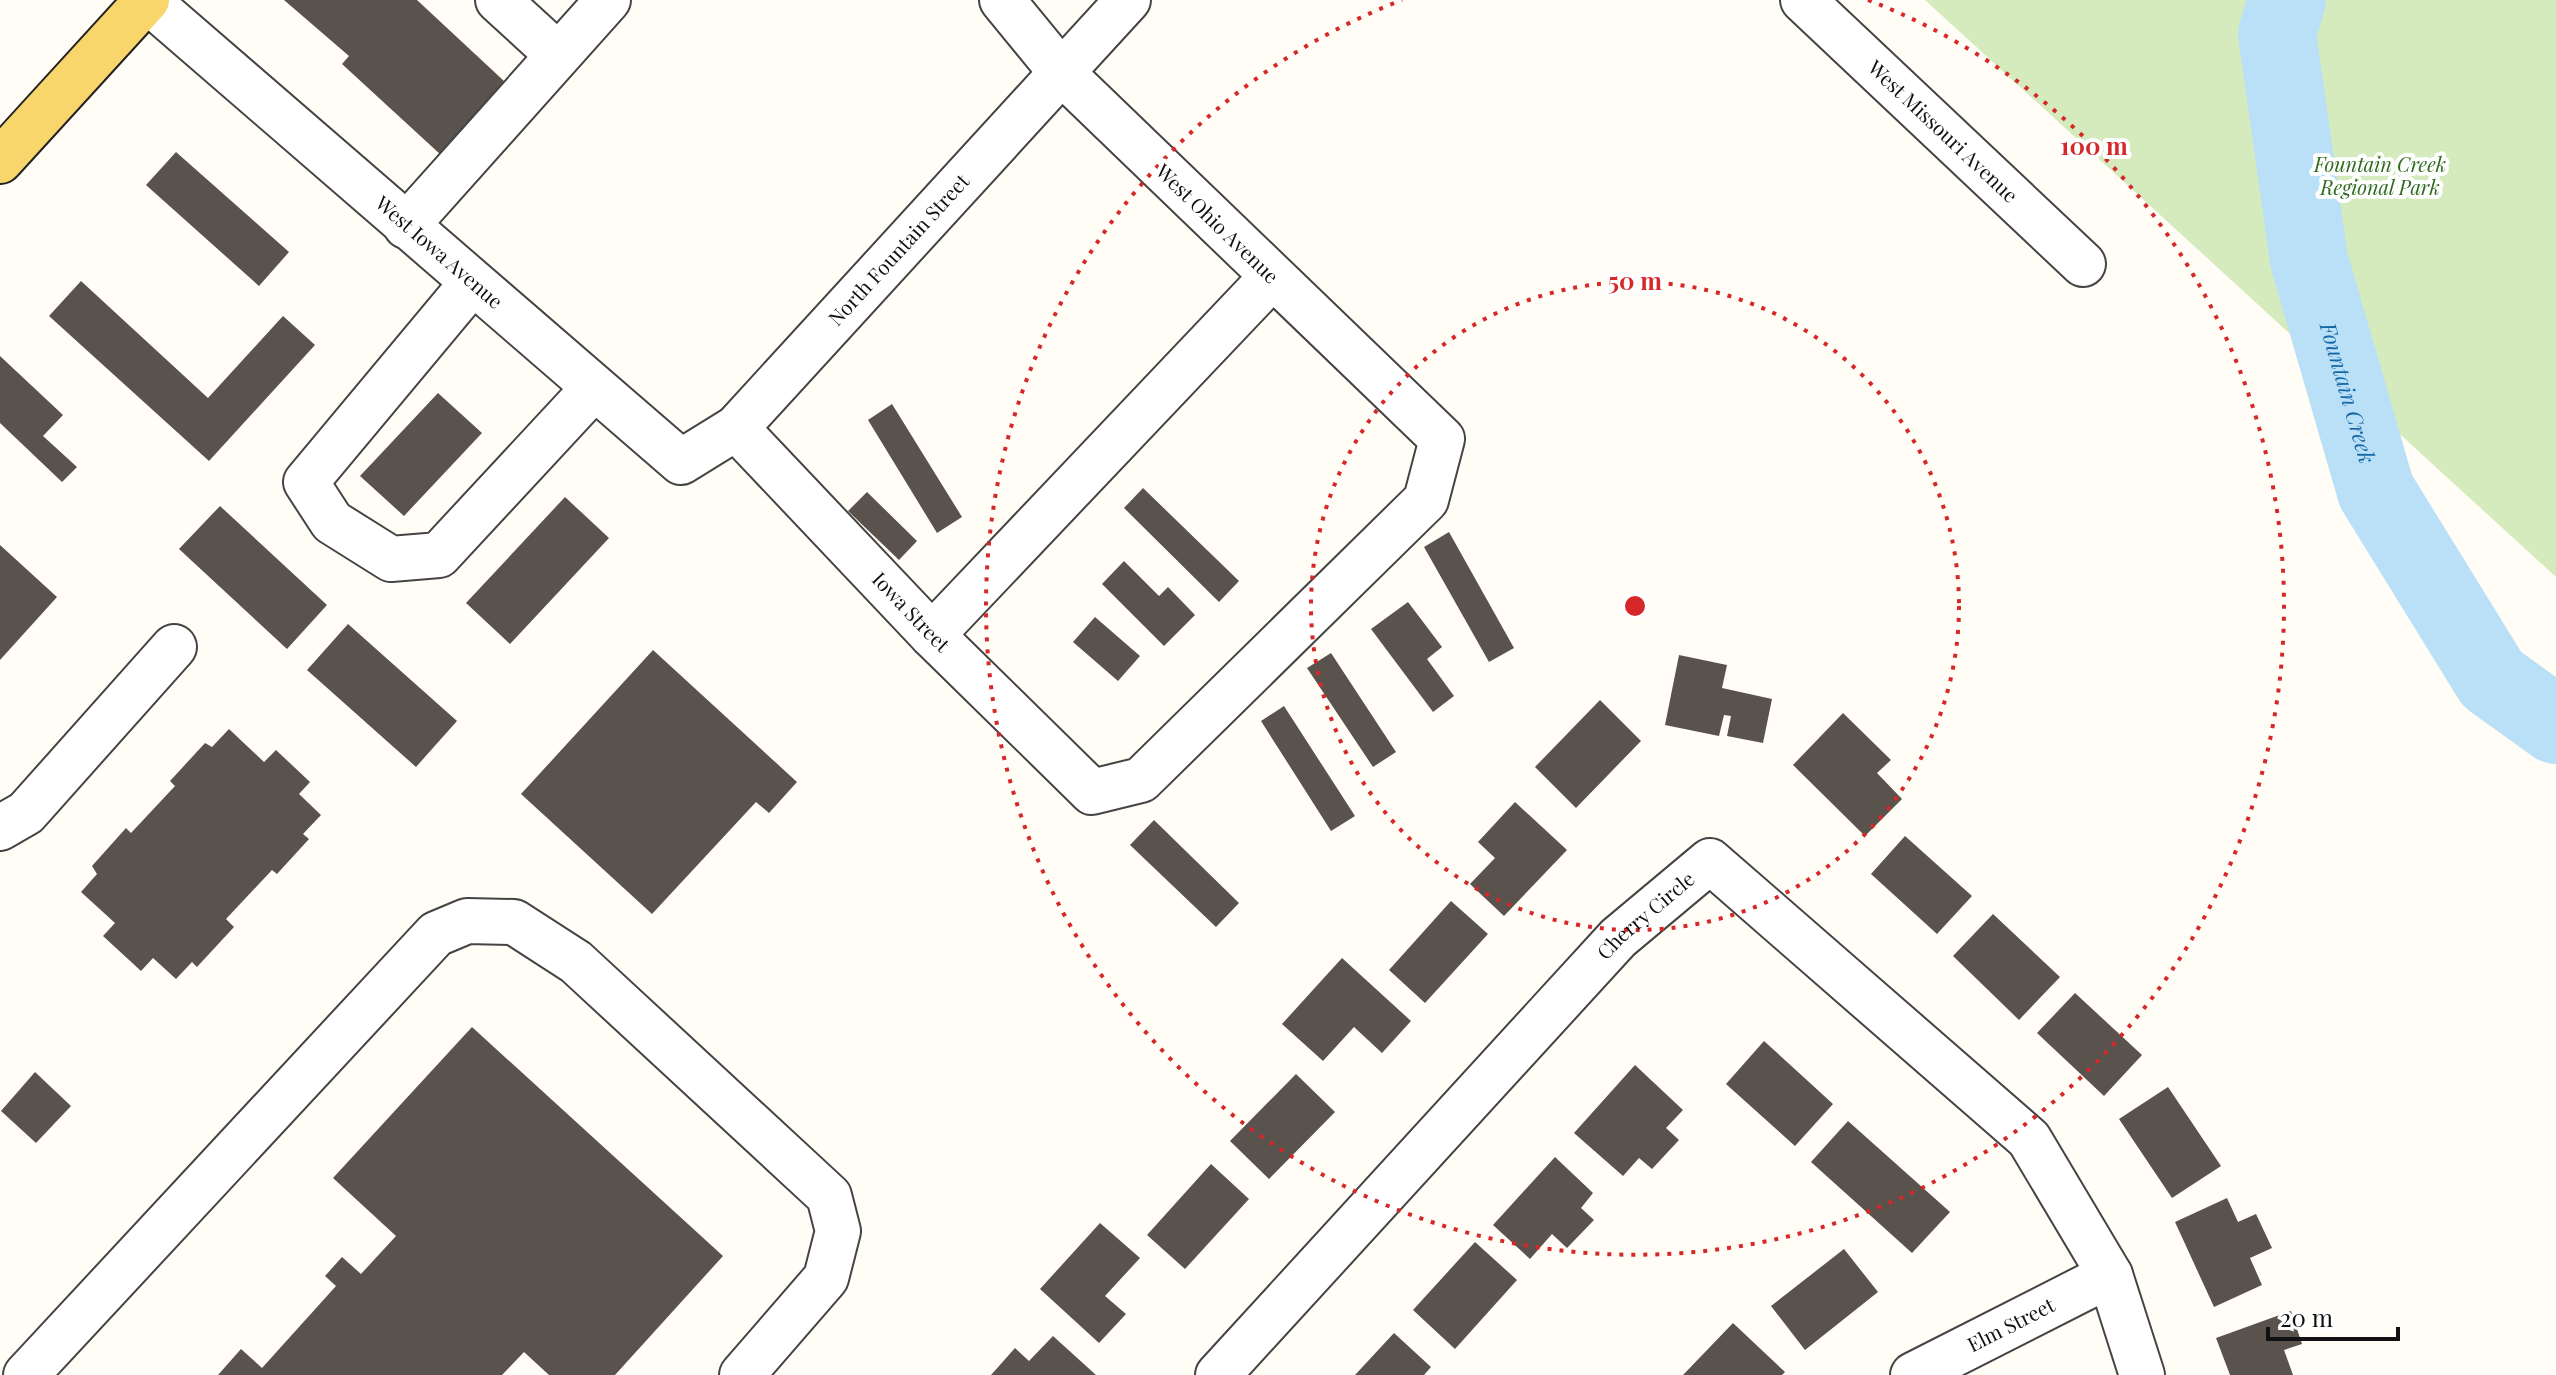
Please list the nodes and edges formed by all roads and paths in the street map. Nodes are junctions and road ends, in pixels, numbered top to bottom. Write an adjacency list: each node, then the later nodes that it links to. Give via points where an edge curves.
1 (147, 0): 9 (main road); 10 (street, West Iowa Avenue)
2 (498, 0): 7 (street)
3 (608, 0): 7 (street)
4 (1002, 0): 8 (street, West Ohio Avenue)
5 (1128, 0): 8 (street, North Fountain Street)
6 (1803, 0): 11 (street, West Missouri Avenue)
7 (558, 55): 10 (street)
8 (1061, 72): 12 (street, West Ohio Avenue); 15 (street, North Fountain Street)
9 (0, 161)
10 (406, 226): 13 (street, West Iowa Avenue)
11 (2083, 264)
12 (1271, 278): 16 (street); 18 (street, West Ohio Avenue, via 1442,439 1426,500 1141,780)
13 (472, 283): 14 (street, West Iowa Avenue); 14 (street, via 306,482 332,522 391,559 439,555)
14 (594, 388): 15 (street, West Iowa Avenue, via 681,462)
15 (736, 428): 16 (street, Iowa Street)
16 (932, 635): 18 (street, Iowa Street)
17 (174, 647): 19 (street, via 26,813)
18 (1092, 792)
19 (0, 828)
20 (2110, 1275): 23 (street, Cherry Circle, via 2029,1139 1710,861 1618,938); 24 (street, Elm Street); 25 (street, Cherry Circle)
21 (26, 1375): 22 (street, via 436,934 467,921 514,922 576,962 829,1196 838,1231 826,1278)
22 (742, 1375)
23 (1218, 1375)
24 (1913, 1375)
25 (2142, 1375)

